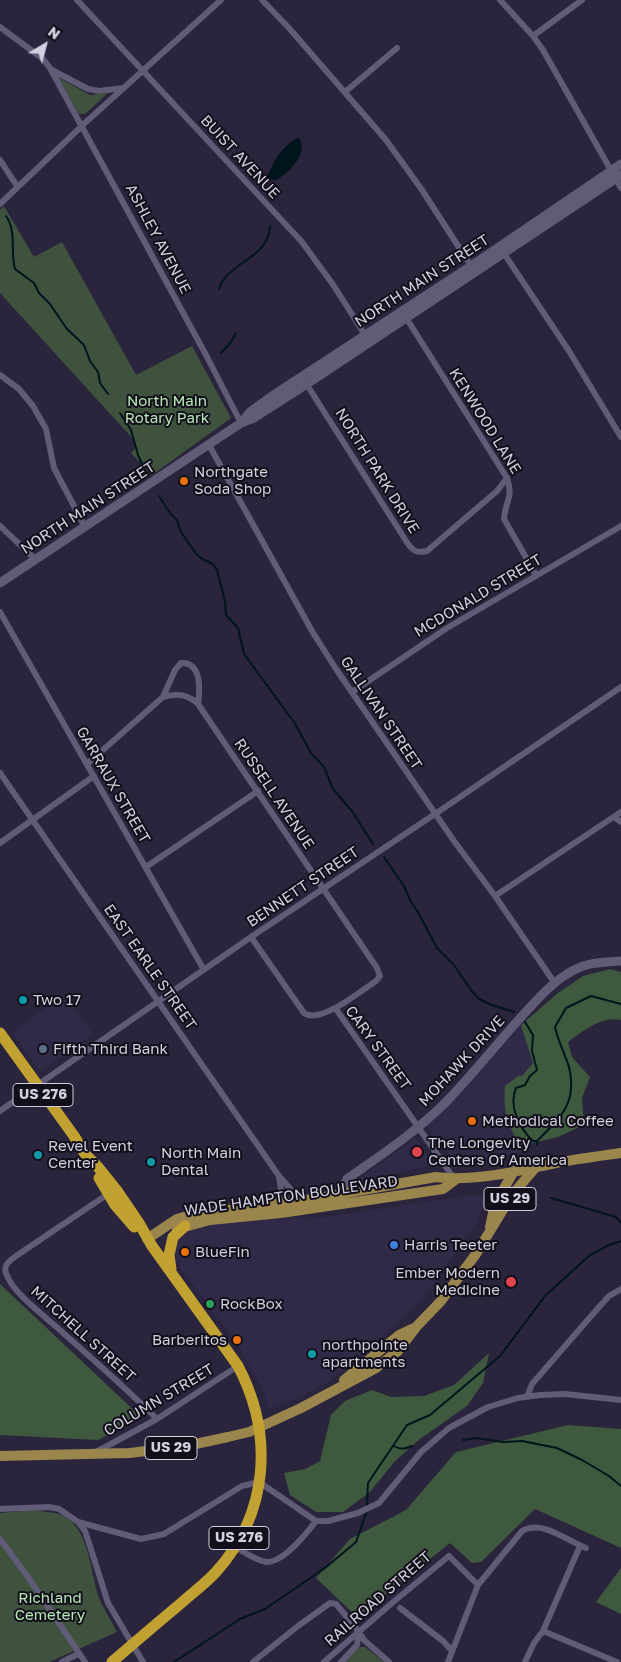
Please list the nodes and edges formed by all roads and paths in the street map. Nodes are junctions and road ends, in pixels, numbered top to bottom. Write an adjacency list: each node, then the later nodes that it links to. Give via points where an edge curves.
1 (77, 0): 10 (street, BUIST AVENUE)
2 (221, 0): 10 (street)
3 (262, 0): 12 (street)
4 (500, 0): 7 (street)
5 (582, 0): 7 (street)
6 (0, 27): 9 (street, ASHLEY AVENUE, via 43,59)
7 (533, 36): 16 (street)
8 (397, 48): 12 (street)
9 (50, 68): 11 (street, ASHLEY AVENUE, via 88,89); 13 (street, ASHLEY AVENUE)
10 (142, 71): 11 (street); 23 (street, BUIST AVENUE, via 302,242)
11 (123, 88): 13 (street)
12 (344, 92): 21 (street, via 396,153)
13 (82, 126): 17 (street); 26 (street, ASHLEY AVENUE)
14 (0, 160): 17 (street)
15 (621, 164): 16 (street, NORTH MAIN STREET)
16 (616, 175): 18 (street); 20 (street, NORTH MAIN STREET)
17 (17, 186): 19 (street)
18 (621, 188)
19 (0, 204)
20 (502, 250): 21 (street, NORTH MAIN STREET); 27 (street)
21 (473, 269): 22 (street, NORTH MAIN STREET)
22 (404, 315): 23 (street, NORTH MAIN STREET); 29 (street, KENWOOD LANE)
23 (368, 339): 25 (street, NORTH MAIN STREET)
24 (0, 375): 32 (street, via 19,389 46,429 54,468)
25 (305, 380): 26 (street, NORTH MAIN STREET, via 254,418); 29 (street, NORTH PARK DRIVE, via 415,552 427,550 497,491)
26 (241, 423): 28 (street, NORTH MAIN STREET)
27 (621, 437)
28 (209, 446): 32 (street, NORTH MAIN STREET); 38 (street, GALLIVAN STREET, via 312,631)
29 (507, 478): 34 (street, KENWOOD LANE, via 511,493 504,519)
30 (0, 526): 33 (street)
31 (621, 526): 34 (street, MCDONALD STREET)
32 (85, 527): 33 (street, NORTH MAIN STREET)
33 (35, 559): 35 (street, NORTH MAIN STREET)
34 (536, 575): 38 (street, MCDONALD STREET, via 447,628)
35 (0, 583)
36 (0, 612): 41 (street, GARRAUX STREET)
37 (621, 687): 46 (street, BENNETT STREET)
38 (352, 692): 46 (street, GALLIVAN STREET)
39 (163, 697): 40 (street, via 185,695); 40 (street, via 178,665 186,663 194,667 199,679); 41 (street)
40 (198, 704): 44 (street, RUSSELL AVENUE)
41 (87, 764): 43 (street, GARRAUX STREET)
42 (0, 772): 48 (street, EAST EARLE STREET)
43 (94, 776): 48 (street); 51 (street, GARRAUX STREET)
44 (258, 791): 51 (street); 52 (street, RUSSELL AVENUE)
45 (621, 812): 47 (street)
46 (435, 814): 52 (street, BENNETT STREET); 53 (street, GALLIVAN STREET)
47 (614, 817): 49 (street); 53 (street)
48 (33, 820): 50 (street); 58 (street, EAST EARLE STREET)
49 (621, 822)
50 (0, 843)
51 (146, 867): 56 (street, GARRAUX STREET)
52 (322, 889): 54 (street, BENNETT STREET); 59 (street, RUSSELL AVENUE, via 380,976)
53 (495, 896): 57 (street, GALLIVAN STREET)
54 (251, 937): 56 (street, BENNETT STREET); 59 (street, CARY STREET, via 304,1013 312,1016)
55 (621, 962): 57 (street, MOHAWK DRIVE, via 584,966)
56 (204, 970): 58 (street, BENNETT STREET)
57 (554, 982): 63 (street, MOHAWK DRIVE)
58 (158, 1000): 61 (street, BENNETT STREET); 68 (street, EAST EARLE STREET)
59 (336, 1009): 63 (street, CARY STREET)
60 (0, 1033): 61 (highway, US 276)
61 (37, 1086): 62 (street, BENNETT STREET); 65 (highway, US 276)
62 (0, 1111)
63 (419, 1127): 69 (street, CARY STREET); 71 (street, MOHAWK DRIVE, via 347,1179 343,1188)
64 (621, 1153): 66 (main road, WADE HAMPTON BOULEVARD / US 29)
65 (86, 1156): 70 (highway, US 276); 76 (highway, US 276, via 118,1192)
66 (535, 1168): 67 (main road, WADE HAMPTON BOULEVARD); 75 (main road, US 29, via 512,1195)
67 (514, 1171): 69 (main road, WADE HAMPTON BOULEVARD); 75 (main road, US 29, via 495,1204)
68 (279, 1176): 72 (street, EAST EARLE STREET); 73 (street, via 282,1196)
69 (454, 1180): 71 (main road, WADE HAMPTON BOULEVARD, via 436,1177)
70 (108, 1194): 76 (highway, US 276, via 130,1223); 86 (street, MITCHELL STREET, via 5,1266 8,1278 19,1292)
71 (344, 1199): 72 (main road, WADE HAMPTON BOULEVARD); 74 (main road, WADE HAMPTON BOULEVARD, via 281,1213 210,1220)
72 (301, 1201): 73 (main road, WADE HAMPTON BOULEVARD)
73 (275, 1204): 76 (main road, WADE HAMPTON BOULEVARD, via 177,1218)
74 (185, 1226): 76 (main road, WADE HAMPTON BOULEVARD); 77 (highway, via 172,1237 169,1255)
75 (489, 1233): 79 (main road, US 29, via 441,1301)
76 (147, 1238): 77 (highway, US 276)
77 (172, 1274): 81 (highway, US 276)
78 (621, 1289): 84 (street, via 599,1307 532,1384)
79 (416, 1326): 80 (main road, US 29); 82 (main road, US 29, via 398,1352)
80 (390, 1342): 82 (main road, via 393,1347 390,1351); 83 (main road, US 29, via 345,1378)
81 (238, 1366): 86 (street, COLUMN STREET); 89 (highway, US 276, via 257,1412 262,1439)
82 (357, 1378): 83 (main road, US 29)
83 (333, 1392): 87 (main road, US 29, via 248,1432 178,1447)
84 (527, 1397): 85 (street, via 565,1394); 91 (street, via 488,1407 449,1428 421,1452 372,1507)
85 (621, 1400)
86 (157, 1419): 87 (street, COLUMN STREET)
87 (92, 1454): 88 (main road, US 29)
88 (0, 1456)
89 (259, 1482): 91 (street); 92 (street, via 242,1486 164,1534 141,1539); 94 (highway, US 276, via 251,1512)
90 (0, 1509): 92 (street, via 50,1507)
91 (316, 1521): 94 (street, via 300,1540 274,1560 266,1562)
92 (78, 1522): 99 (street, via 85,1531 108,1603)
93 (0, 1539): 101 (street)
94 (234, 1546): 99 (highway, US 276, via 208,1580)
95 (478, 1585): 97 (street, via 522,1531 530,1527 544,1529 583,1547); 98 (street, RAILROAD STREET, via 449,1556); 100 (street)
96 (400, 1608): 100 (street)
97 (543, 1631): 111 (street); 112 (street)
98 (359, 1633): 106 (street, via 336,1604 330,1603); 107 (street, RAILROAD STREET); 108 (street, via 357,1645); 109 (street)
99 (132, 1645): 104 (highway, US 276); 105 (street)
100 (452, 1651): 110 (street)
101 (78, 1654): 102 (street); 103 (street)
102 (62, 1662)
103 (85, 1662)
104 (112, 1662)
105 (143, 1662)
106 (253, 1662)
107 (324, 1662)
108 (341, 1662)
109 (389, 1662)
110 (448, 1662)
111 (525, 1662)
112 (617, 1662)

